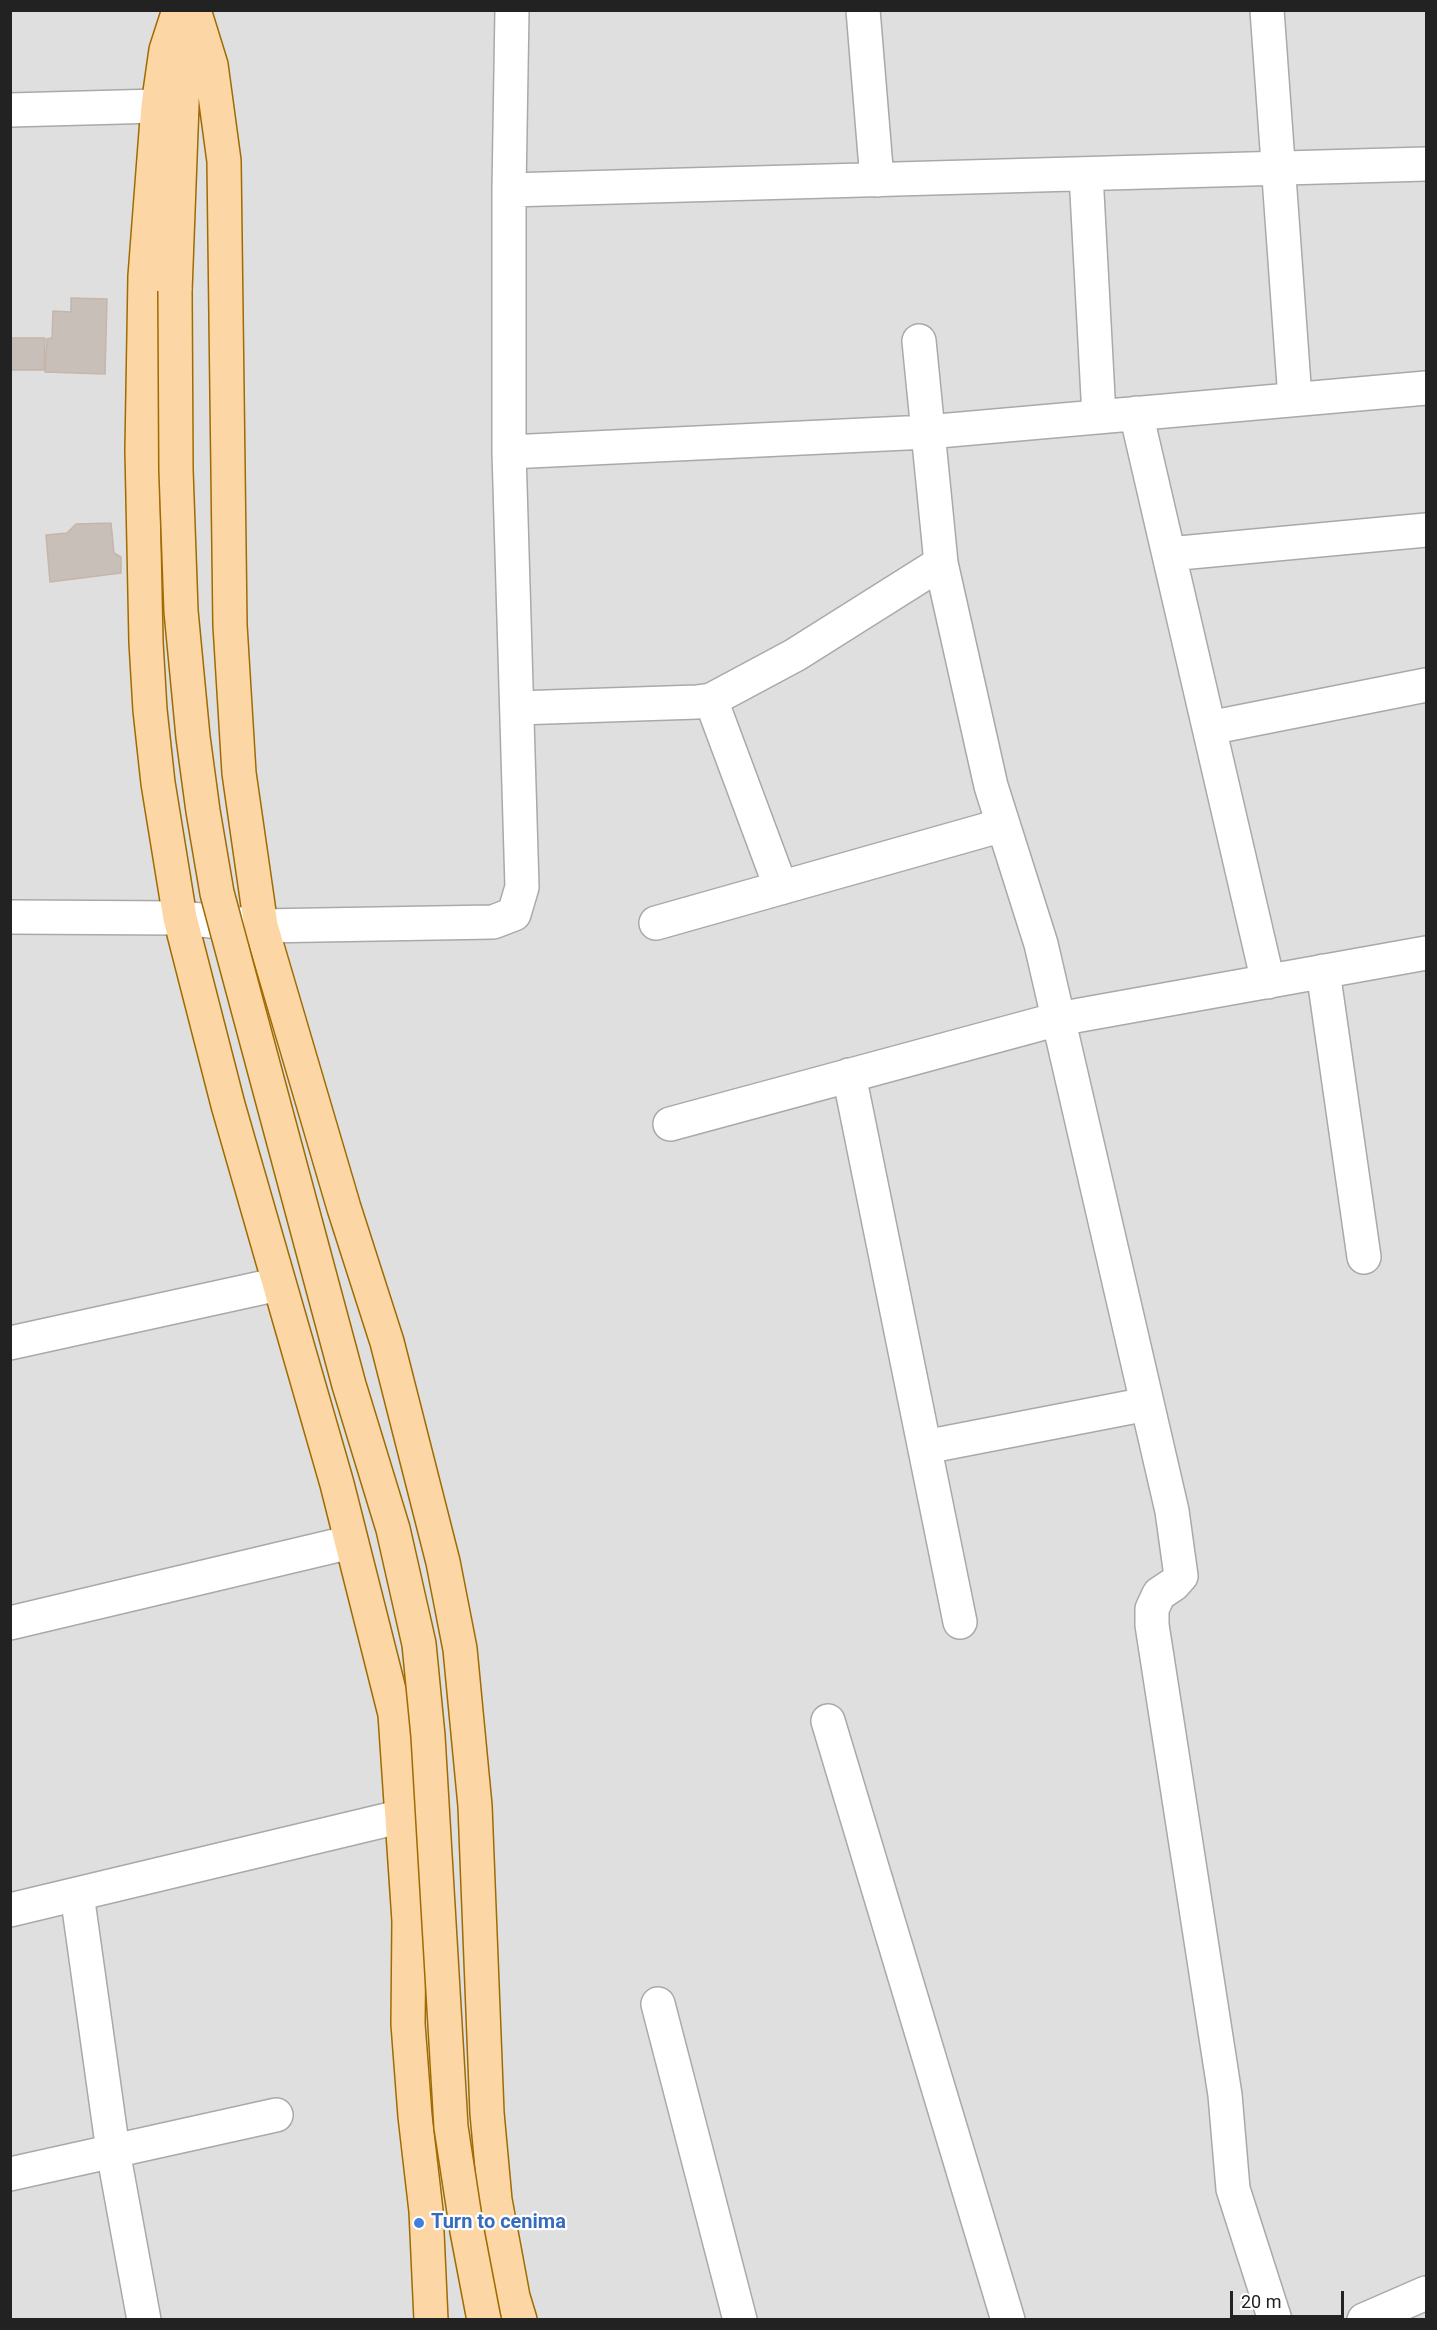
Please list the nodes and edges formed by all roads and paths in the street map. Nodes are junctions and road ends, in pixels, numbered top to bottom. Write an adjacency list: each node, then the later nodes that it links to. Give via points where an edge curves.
1 (179, 10): 7 (main road, via 166,50)
2 (186, 10): 59 (main road, bridge, via 175,291 176,470 181,611 193,737 217,893 349,1385 393,1529 418,1644 428,1736 451,2127)
3 (194, 10): 33 (main road, via 211,65 224,161 230,625 239,773)
4 (512, 10): 13 (street)
5 (863, 10): 12 (street)
6 (1267, 10): 10 (street)
7 (158, 106): 8 (street); 31 (main road, via 145,276 142,450 146,642 158,783)
8 (10, 110)
9 (1426, 164): 10 (street)
10 (1278, 168): 11 (street); 16 (street)
11 (1086, 174): 12 (street); 18 (street)
12 (877, 180): 13 (street)
13 (509, 190): 20 (street)
14 (919, 341): 19 (street)
15 (1426, 387): 16 (street)
16 (1295, 399): 17 (street)
17 (1136, 413): 18 (street); 22 (street)
18 (1098, 416): 19 (street)
19 (927, 432): 20 (street); 23 (street)
20 (509, 452): 26 (street)
21 (1426, 530): 22 (street)
22 (1169, 554): 27 (street)
23 (940, 563): 25 (street, via 795,655); 28 (street)
24 (1426, 685): 27 (street)
25 (711, 699): 26 (street); 29 (street)
26 (518, 708): 33 (street, via 522,887 514,914 493,922)
27 (1209, 728): 36 (street)
28 (1003, 825): 29 (street); 37 (street, via 1041,944)
29 (782, 888): 32 (street)
30 (10, 917): 31 (street)
31 (180, 918): 33 (street); 41 (main road)
32 (656, 923)
33 (261, 926): 60 (main road, via 387,1342 442,1562 459,1649 475,1806 487,2113 495,2200)
34 (1426, 953): 35 (street)
35 (1323, 971): 36 (street); 40 (street)
36 (1268, 982): 37 (street)
37 (1058, 1019): 38 (street); 43 (street)
38 (849, 1075): 39 (street); 44 (street)
39 (670, 1124)
40 (1364, 1257)
41 (279, 1284): 42 (street); 45 (main road)
42 (10, 1343)
43 (1147, 1404): 44 (street); 63 (street, via 1172,1511 1180,1576 1159,1594 1152,1609 1152,1625 1225,2095 1233,2189)
44 (925, 1447): 46 (street)
45 (351, 1542): 47 (street); 49 (main road, via 395,1714)
46 (960, 1622)
47 (10, 1623)
48 (828, 1721): 62 (street)
49 (403, 1816): 50 (street); 58 (main road, via 409,1920 408,2024 426,2211)
50 (77, 1894): 51 (street); 54 (street)
51 (10, 1910)
52 (658, 2004): 61 (street)
53 (276, 2115): 54 (street)
54 (114, 2151): 55 (street); 57 (street)
55 (10, 2174)
56 (1426, 2293): 64 (street)
57 (144, 2319)
58 (431, 2319)
59 (484, 2319)
60 (520, 2319)
61 (740, 2319)
62 (1008, 2319)
63 (1275, 2319)
64 (1364, 2319)

